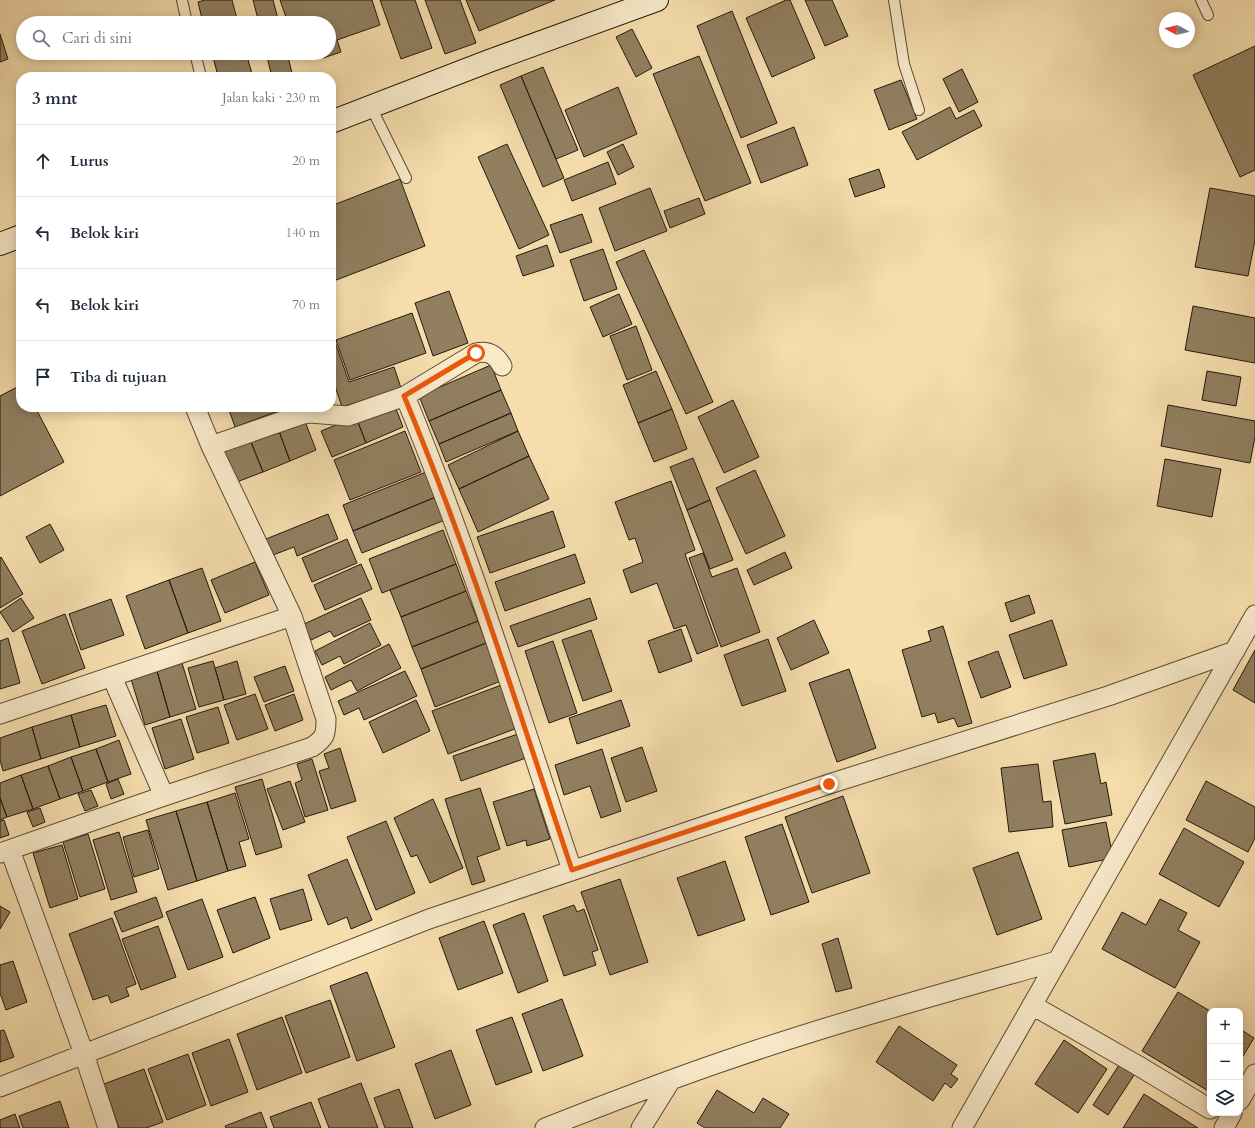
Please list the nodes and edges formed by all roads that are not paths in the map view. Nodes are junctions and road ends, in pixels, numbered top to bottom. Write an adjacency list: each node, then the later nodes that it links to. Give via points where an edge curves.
1 (182, 0): 6 (lane)
2 (657, 0): 9 (main road)
3 (894, 0): 10 (lane, via 904,64)
4 (1201, 0): 5 (lane)
5 (1208, 15)
6 (185, 16)
7 (197, 60): 8 (lane)
8 (200, 72)
9 (371, 107): 11 (main road); 12 (lane)
10 (919, 110)
11 (336, 120)
12 (406, 178)
13 (16, 238): 14 (main road)
14 (0, 244)
15 (502, 366): 16 (street, via 495,355 476,353)
16 (404, 396): 18 (street, via 348,416 303,414); 26 (street, via 486,612)
17 (197, 412): 18 (street)
18 (211, 446): 20 (street)
19 (1255, 615): 21 (street)
20 (292, 616): 22 (street); 24 (street, via 326,719 326,731 322,740 312,747)
21 (1235, 651): 26 (street, via 1108,696 829,784); 27 (street)
22 (112, 677): 23 (street); 24 (street)
23 (0, 714)
24 (164, 796): 25 (street)
25 (5, 852): 29 (street)
26 (572, 870): 29 (street, via 429,919)
27 (1057, 960): 28 (street); 31 (street, via 843,1022)
28 (1032, 1005): 34 (street); 38 (street)
29 (84, 1054): 32 (street); 35 (street)
30 (1255, 1074): 33 (street)
31 (671, 1080): 36 (street); 37 (street)
32 (0, 1087)
33 (1243, 1095)
34 (1207, 1107)
35 (108, 1128)
36 (545, 1128)
37 (641, 1128)
38 (962, 1128)

